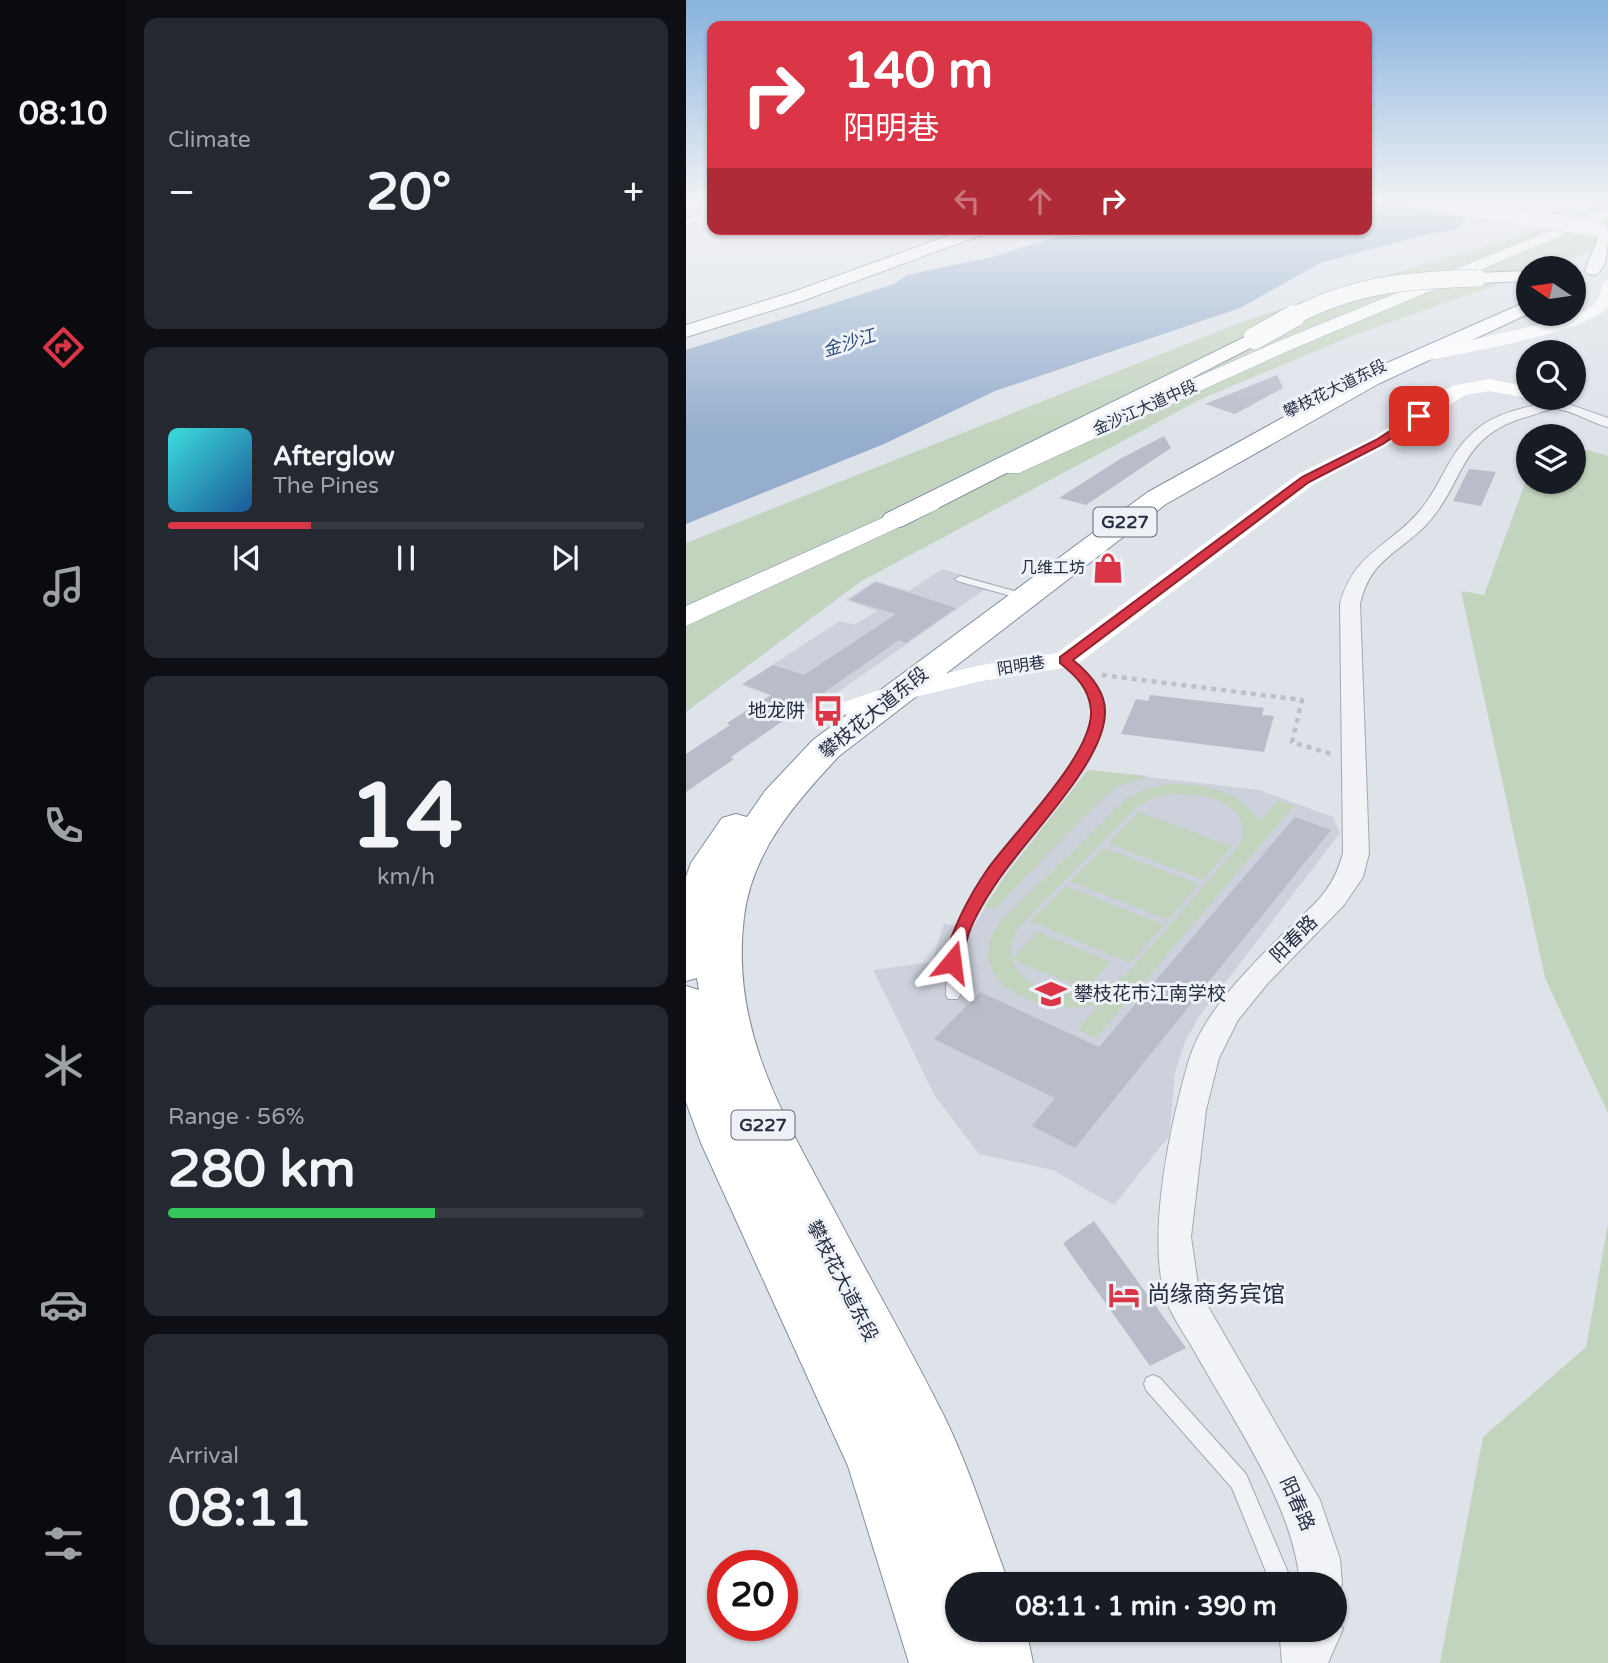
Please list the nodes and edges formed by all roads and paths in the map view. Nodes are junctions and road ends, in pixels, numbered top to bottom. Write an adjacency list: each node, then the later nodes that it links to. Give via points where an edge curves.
1 (847, 279): 7 (highway)
2 (1446, 279): 13 (highway, bridge, via 1347,292)
3 (1464, 279): 13 (main road, 金沙江大道中段, via 1281,347)
4 (1596, 279): 8 (street, via 1607,299 1594,313 1552,327)
5 (1516, 309): 6 (highway, G227)
6 (1471, 330): 8 (highway, 攀枝花大道东段 / G227); 15 (highway, 攀枝花大道东段 / G227, via 1358,375 1212,453)
7 (686, 331)
8 (1419, 356): 18 (highway, 攀枝花大道东段 / G227, via 1291,421 1157,499)
9 (1516, 391): 17 (street, 阳明巷, via 1489,385 1459,390 1379,442 1306,479)
10 (1528, 410): 19 (street, 阳春路, via 1473,439 1432,508 1368,565 1355,584 1350,604)
11 (1571, 410): 12 (street, 阳春路)
12 (1608, 424)
13 (978, 480): 16 (main road, 金沙江大道中段)
14 (960, 579): 15 (lane)
15 (1011, 593): 18 (highway, 攀枝花大道东段 / G227)
16 (686, 617)
17 (1073, 666): 18 (street, 阳明巷, via 982,673); 19 (path, via 1302,699 1292,742); 22 (lane, via 1094,691 1098,712 1094,735 1079,764 975,903 952,962)
18 (876, 700): 20 (highway, 攀枝花大道东段 / G227, via 799,755); 25 (highway, 攀枝花大道东段 / G227, via 778,799 742,855 723,915 719,979 732,1050 765,1129 923,1439)
19 (1354, 761): 27 (street, 阳春路, via 1356,853 1350,877 1335,899 1227,1014 1204,1058 1190,1110 1174,1237 1182,1294 1300,1500)
20 (699, 867): 21 (highway, 攀枝花大道东段 / G227)
21 (686, 966)
22 (953, 995)
23 (686, 1002): 31 (highway, G227, via 695,1062 726,1143 877,1460)
24 (1153, 1384): 26 (lane, via 1239,1481)
25 (972, 1572)
26 (1277, 1572)
27 (1320, 1572)
28 (994, 1642): 32 (highway)
29 (1291, 1642): 33 (lane)
30 (1315, 1642): 34 (street)
31 (944, 1663)
32 (998, 1663)
33 (1293, 1663)
34 (1306, 1663)

